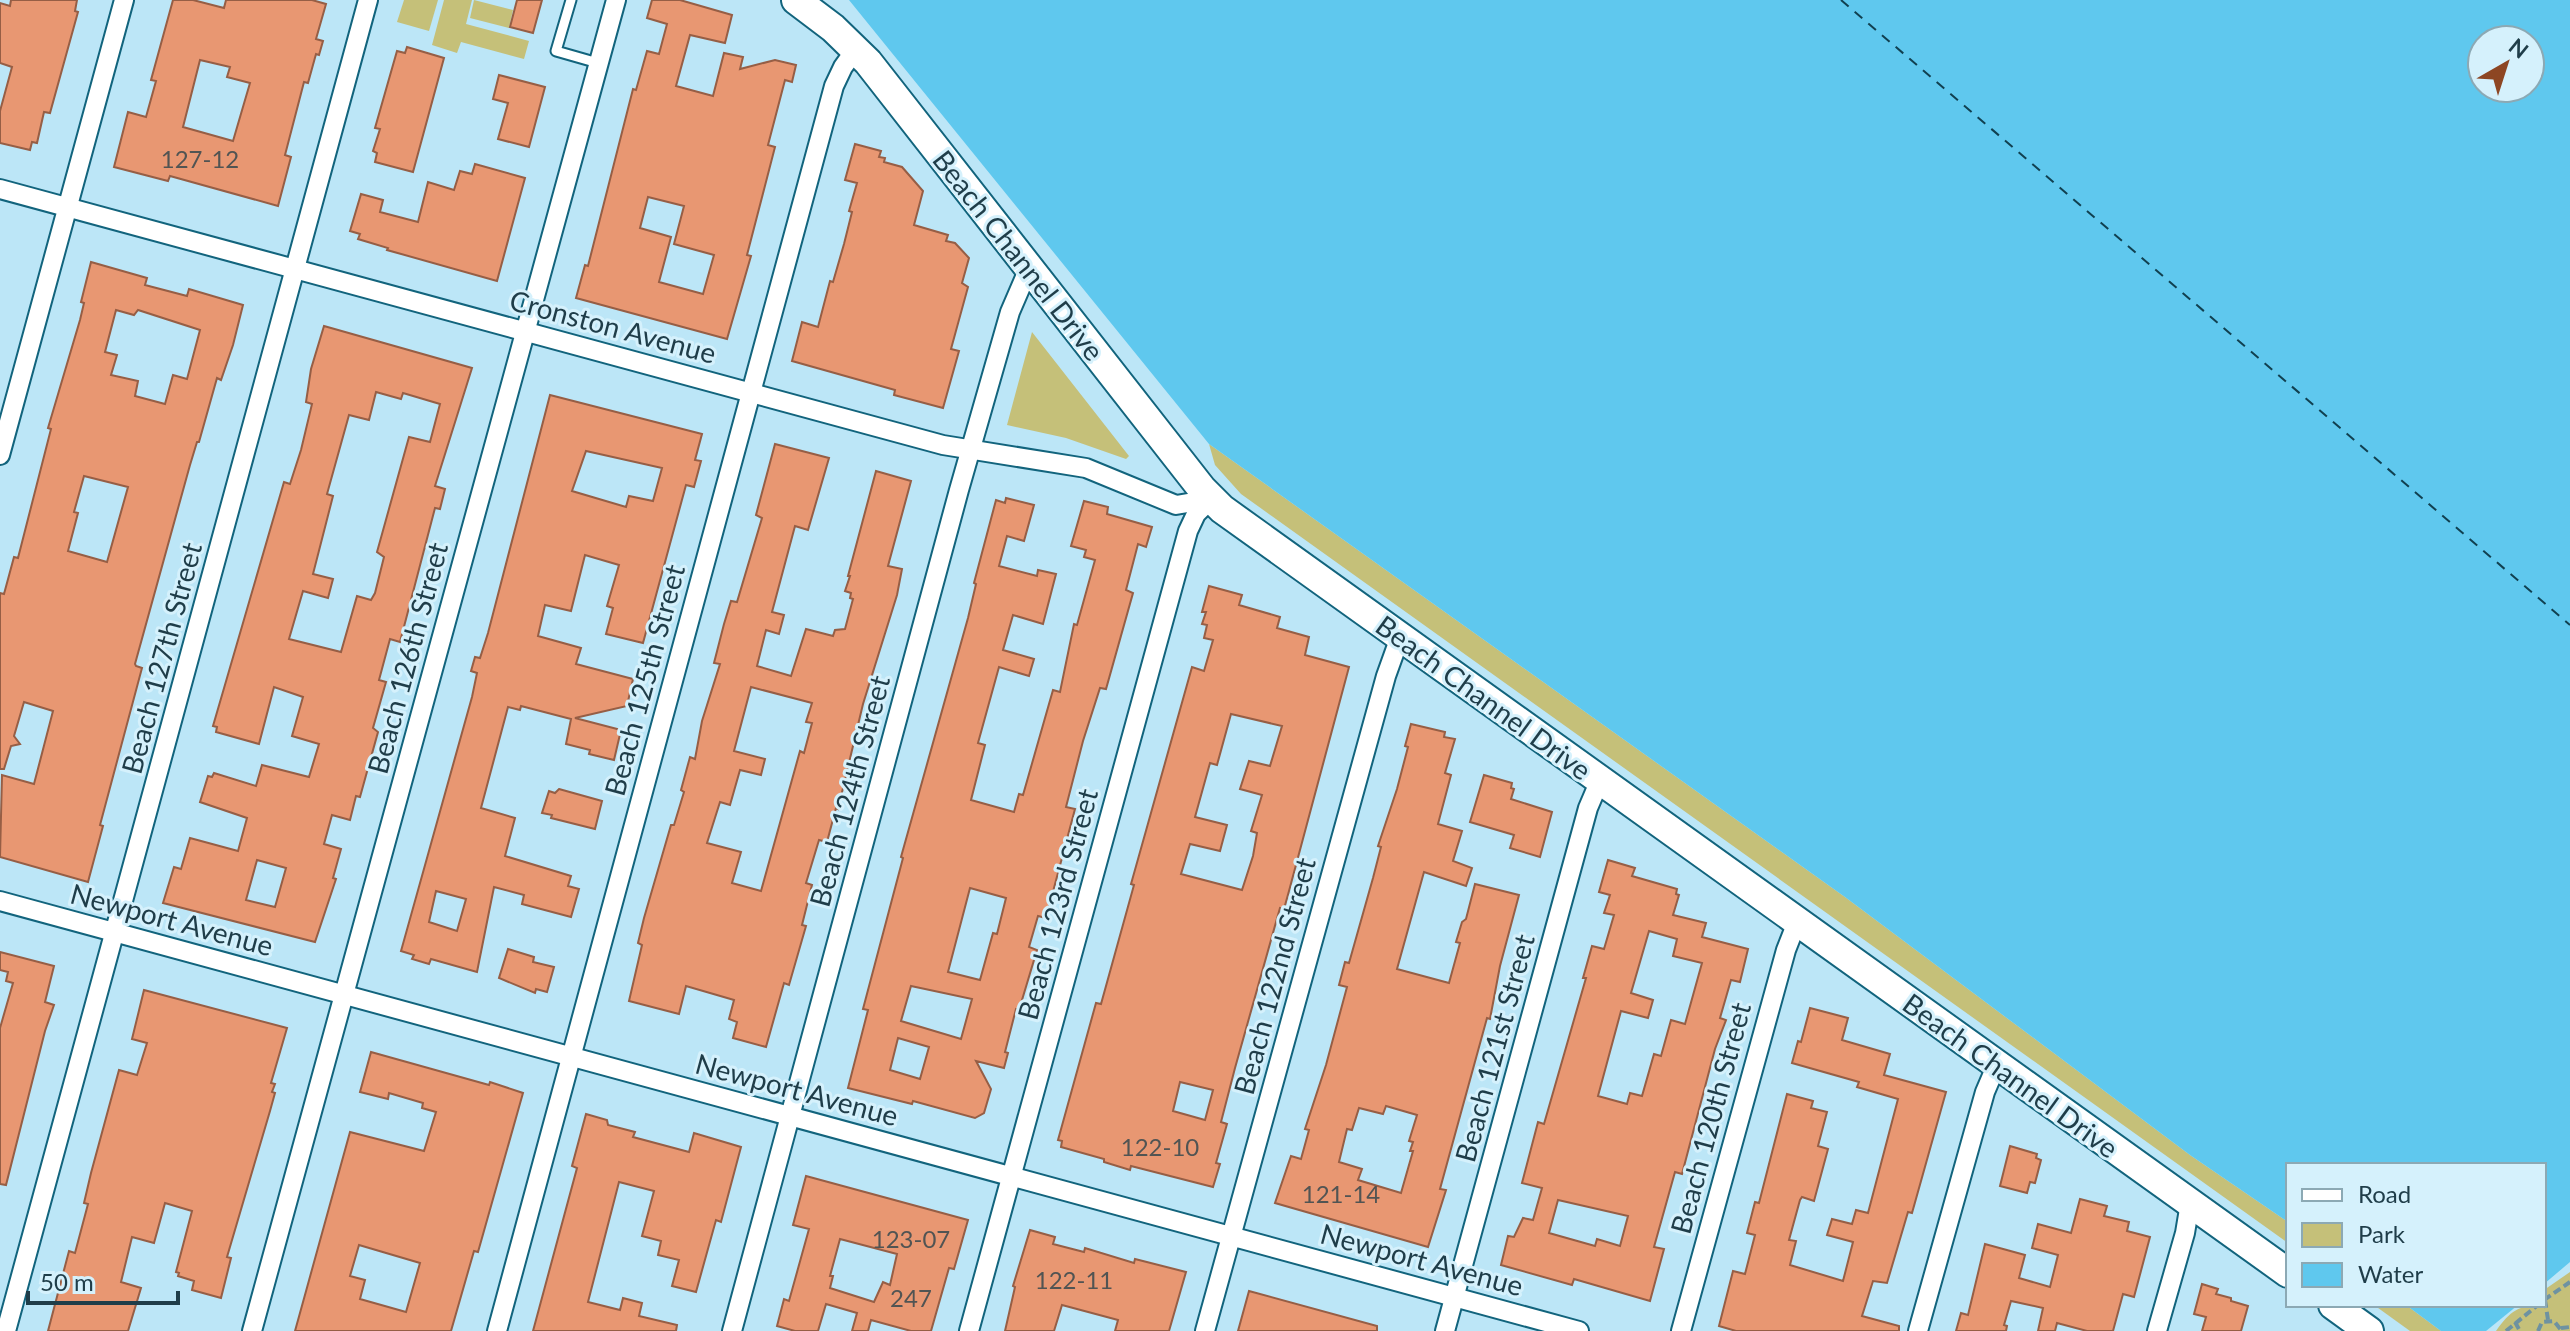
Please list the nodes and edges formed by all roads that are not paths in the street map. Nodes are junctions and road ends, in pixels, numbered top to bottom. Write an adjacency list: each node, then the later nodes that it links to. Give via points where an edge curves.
1 (124, 0): 9 (street)
2 (368, 0): 11 (street, Beach 127th Street)
3 (571, 0): 7 (lane, via 556,51)
4 (616, 0): 7 (street, Beach 126th Street)
5 (796, 0): 6 (main road, Beach Channel Drive)
6 (856, 49): 10 (main road, Beach Channel Drive); 13 (street, Beach 125th Street, via 834,86)
7 (598, 63): 12 (street, Beach 126th Street)
8 (0, 189): 9 (street, Cronston Avenue)
9 (68, 207): 11 (street, Cronston Avenue); 15 (street)
10 (1029, 268): 14 (street, Beach 124th Street, via 1010,312); 16 (main road, Beach Channel Drive)
11 (296, 269): 12 (street, Cronston Avenue); 21 (street, Beach 127th Street)
12 (525, 331): 13 (street, Cronston Avenue); 22 (street, Beach 126th Street)
13 (751, 393): 14 (street, Cronston Avenue); 23 (street, Beach 125th Street)
14 (970, 451): 16 (street, Cronston Avenue, via 1086,468 1176,505); 25 (street, Beach 124th Street)
15 (0, 455)
16 (1211, 499): 17 (main road, Beach Channel Drive); 26 (street, Beach 123rd Street, via 1188,531)
17 (1400, 637): 18 (main road, Beach Channel Drive); 28 (street, Beach 122nd Street)
18 (1600, 780): 20 (main road, Beach Channel Drive); 30 (street, Beach 121st Street)
19 (0, 901): 21 (street, Newport Avenue)
20 (1797, 922): 24 (main road, Beach Channel Drive); 40 (street, Beach 120th Street)
21 (115, 932): 22 (street, Newport Avenue); 32 (street, Beach 127th Street)
22 (345, 995): 23 (street, Newport Avenue); 33 (street, Beach 126th Street)
23 (571, 1056): 25 (street, Newport Avenue); 34 (street, Beach 125th Street)
24 (1997, 1064): 27 (main road, Beach Channel Drive); 41 (street)
25 (791, 1116): 26 (street, Newport Avenue); 35 (street, Beach 124th Street)
26 (1011, 1176): 28 (street, Newport Avenue); 36 (street, Beach 123rd Street)
27 (2190, 1203): 29 (main road, Beach Channel Drive); 42 (street)
28 (1231, 1236): 30 (street, Newport Avenue); 37 (street, Beach 122nd Street)
29 (2286, 1272)
30 (1455, 1297): 38 (street, Beach 121st Street); 39 (street, Newport Avenue)
31 (2336, 1307): 43 (main road)
32 (6, 1331)
33 (252, 1331)
34 (497, 1331)
35 (732, 1331)
36 (969, 1331)
37 (1205, 1331)
38 (1445, 1331)
39 (1579, 1331)
40 (1681, 1331)
41 (1918, 1331)
42 (2157, 1331)
43 (2369, 1331)

